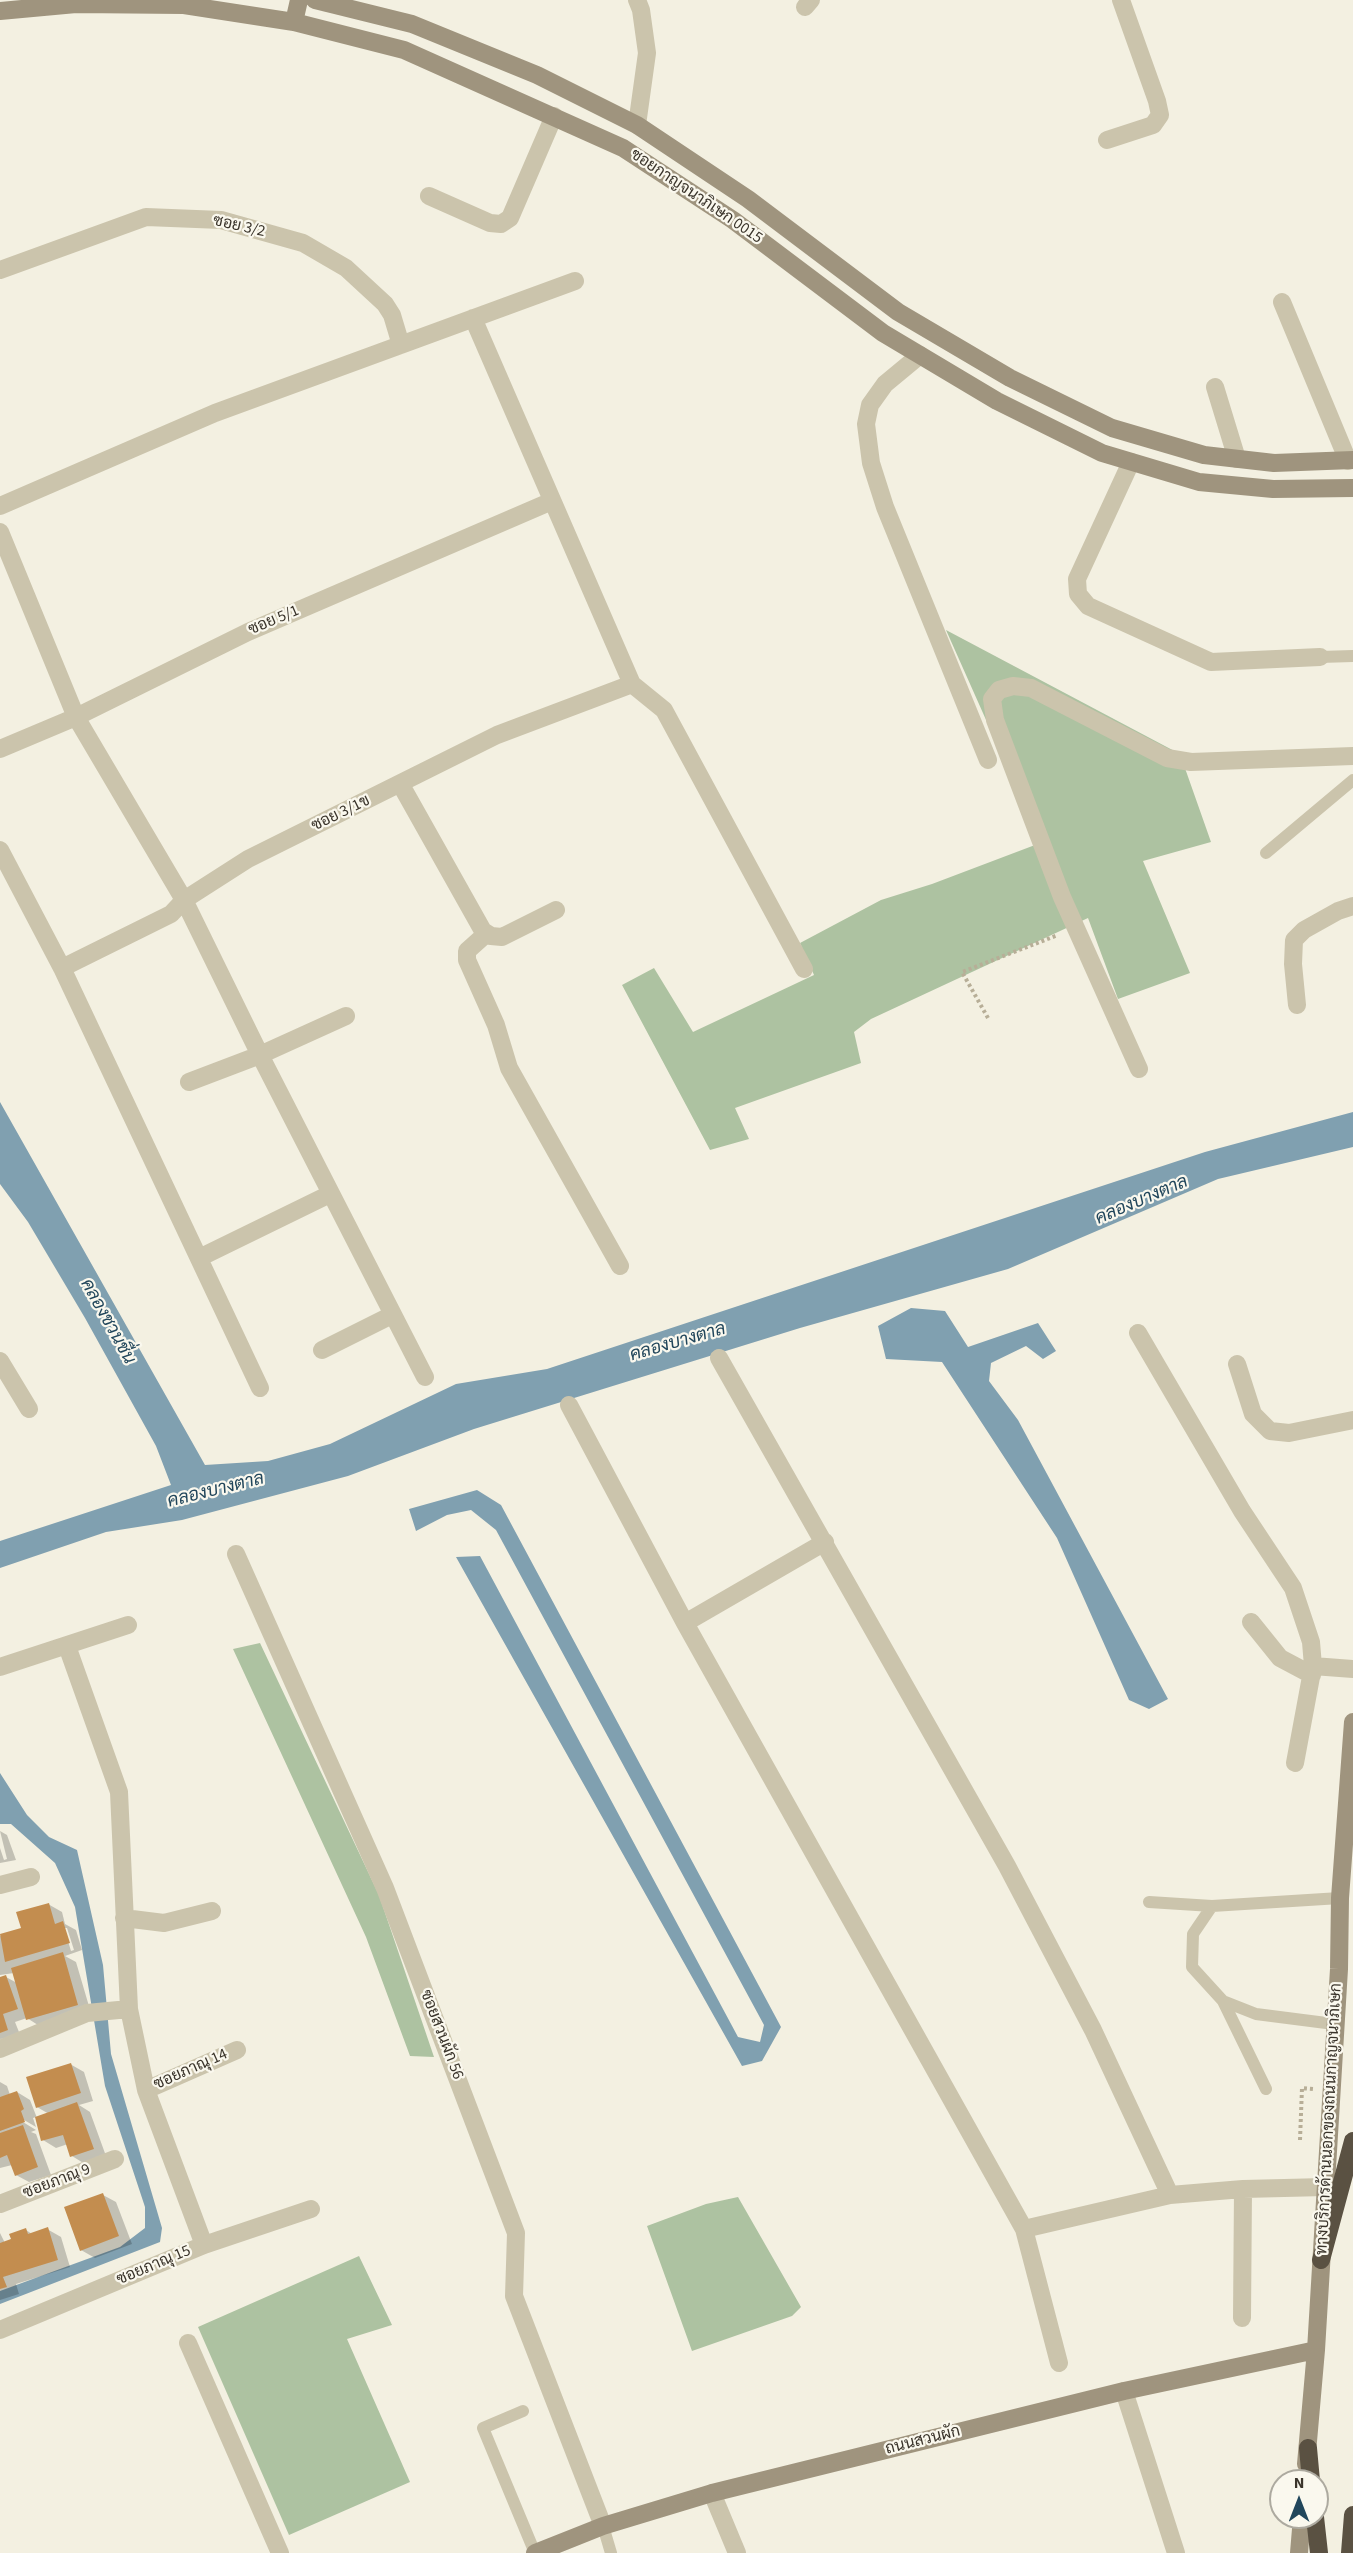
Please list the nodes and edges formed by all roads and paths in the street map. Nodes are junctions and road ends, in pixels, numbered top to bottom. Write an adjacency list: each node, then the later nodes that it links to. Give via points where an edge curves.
1 (299, 0): 6 (street)
2 (315, 0): 8 (street, ซอยกาญจนาภิเษก 0015, via 412,24 537,75)
3 (637, 0): 8 (street, via 647,53)
4 (1121, 0): 9 (street, via 1160,115 1153,125)
5 (0, 11): 6 (street, ซอยกาญจนาภิเษก 0015, via 76,4 184,5)
6 (294, 22): 7 (street, ซอยกาญจนาภิเษก 0015, via 404,50)
7 (554, 116): 10 (street, ซอยกาญจนาภิเษก 0015); 11 (street, via 510,218 501,224 490,223)
8 (637, 125): 10 (street); 12 (street, ซอยกาญจนาภิเษก 0015)
9 (1107, 140)
10 (623, 148): 13 (street, ซอยกาญจนาภิเษก 0015)
11 (429, 196)
12 (748, 199): 13 (street); 21 (street, ซอยกาญจนาภิเษก 0015, via 898,312 1010,378)
13 (733, 220): 19 (street, ซอยกาญจนาภิเษก 0015, via 883,333)
14 (0, 270): 18 (street, ซอย 3/2, via 146,217 221,220 303,243 346,268 385,304)
15 (575, 280): 17 (street)
16 (1282, 302): 25 (street)
17 (473, 318): 18 (street); 28 (street)
18 (401, 345): 29 (street, via 216,413)
19 (920, 355): 23 (street, ซอยกาญจนาภิเษก 0015, via 997,401); 37 (street, via 885,384 870,405 866,424 871,464)
20 (1215, 387): 24 (street)
21 (1085, 415): 22 (street, ซอยกาญจนาภิเษก 0015); 23 (street)
22 (1139, 436): 24 (street, ซอยกาญจนาภิเษก 0015, via 1204,455); 26 (street)
23 (1073, 439): 26 (street, ซอยกาญจนาภิเษก 0015)
24 (1237, 459): 25 (street, ซอยกาญจนาภิเษก 0015, via 1274,463)
25 (1351, 461)
26 (1131, 462): 27 (street, ซอยกาญจนาภิเษก 0015, via 1199,482 1273,489); 32 (street, via 1077,579 1078,594 1088,606 1210,662)
27 (1353, 488)
28 (552, 501): 33 (street); 34 (street, ซอย 5/1, via 248,632)
29 (0, 506)
30 (0, 532): 34 (street)
31 (1353, 656): 32 (lane)
32 (1320, 657)
33 (632, 684): 39 (street, ซอย 3/1ข, via 497,735); 48 (street, via 664,710)
34 (76, 717): 35 (street, ซอย 5/1); 42 (street)
35 (0, 749)
36 (1353, 756): 53 (street, via 1191,762 1167,758 1031,688 1013,686 999,690 992,699 995,720 1062,897)
37 (988, 759)
38 (1353, 780): 41 (lane)
39 (401, 785): 42 (street, ซอย 3/1ข, via 248,859); 45 (street)
40 (0, 850): 47 (street)
41 (1266, 853)
42 (184, 900): 47 (street, ซอย 3/1ข, via 171,914); 52 (street)
43 (1353, 906): 49 (street, via 1304,930 1294,940)
44 (556, 910): 45 (street, via 502,936)
45 (486, 934): 57 (street, via 467,951 467,960 510,1068)
46 (1059, 934): 51 (path, via 962,972)
47 (62, 968): 56 (street)
48 (804, 969)
49 (1297, 1005)
50 (346, 1016): 52 (street)
51 (988, 1018)
52 (260, 1055): 54 (street); 55 (street)
53 (1139, 1069)
54 (189, 1082)
55 (330, 1194): 56 (street); 58 (street)
56 (199, 1258): 65 (street)
57 (620, 1266)
58 (392, 1315): 60 (street); 64 (street)
59 (1138, 1333): 77 (street, via 1242,1511 1293,1588 1311,1642)
60 (322, 1350)
61 (719, 1358): 69 (street)
62 (0, 1361): 67 (street)
63 (1237, 1364): 68 (street, via 1253,1414 1270,1431 1289,1433)
64 (425, 1377)
65 (260, 1389)
66 (569, 1405): 72 (street)
67 (30, 1409)
68 (1353, 1420)
69 (825, 1542): 72 (street); 100 (street, via 1018,1887 1093,2030)
70 (236, 1554): 118 (street, ซอยสวนผัก 56, via 385,1888 512,2221 518,2242 514,2296)
71 (1251, 1622): 77 (street, via 1280,1658 1290,1665)
72 (685, 1623): 103 (street)
73 (128, 1625): 74 (street)
74 (67, 1646): 75 (street); 86 (street, via 119,1792)
75 (0, 1668)
76 (1353, 1669): 77 (street)
77 (1313, 1670): 79 (street)
78 (1353, 1722): 82 (street, ทางบริการด้านนอกของถนนกาญจนาภิเษก)
79 (1295, 1763)
80 (31, 1877): 81 (street)
81 (0, 1885)
82 (1340, 1898): 84 (lane); 89 (street, ทางบริการด้านนอกของถนนกาญจนาภิเษก)
83 (1149, 1902): 84 (lane)
84 (1212, 1906): 87 (lane, via 1193,1934 1192,1967)
85 (212, 1911): 86 (street, via 164,1923)
86 (124, 1918): 88 (street)
87 (1223, 2001): 89 (lane, via 1256,2014); 93 (lane)
88 (120, 2009): 90 (street, via 87,2013); 94 (street)
89 (1334, 2024): 98 (street, ทางบริการด้านนอกของถนนกาญจนาภิเษก)
90 (0, 2049)
91 (237, 2050): 94 (street, ซอยภาณุ 14)
92 (1302, 2088): 95 (path)
93 (1266, 2089)
94 (146, 2090): 104 (street)
95 (1300, 2140)
96 (1353, 2141): 105 (highway)
97 (115, 2159): 101 (street, ซอยภาณุ 9)
98 (1325, 2187): 99 (street); 105 (street, ทางบริการด้านนอกของถนนกาญจนาภิเษก)
99 (1243, 2188): 100 (street); 106 (street)
100 (1170, 2195): 103 (street)
101 (0, 2204)
102 (311, 2208): 104 (street, ซอยภาณุ 15)
103 (1024, 2229): 110 (street)
104 (204, 2245): 107 (street, ซอยภาณุ 15)
105 (1321, 2260): 109 (street, ทางบริการด้านนอกของถนนกาญจนาภิเษก)
106 (1242, 2318)
107 (0, 2330)
108 (188, 2343): 121 (street)
109 (1316, 2350): 111 (street, ถนนสวนผัก); 113 (street, ทางบริการด้านนอกของถนนกาญจนาภิเษก)
110 (1059, 2363)
111 (1124, 2391): 116 (street, ถนนสวนผัก); 125 (street)
112 (523, 2411): 122 (lane, via 483,2428)
113 (1308, 2448): 114 (street, ทางบริการด้านนอกของถนนกาญจนาภิเษก); 115 (highway)
114 (1306, 2469)
115 (1310, 2469)
116 (712, 2493): 118 (street, ถนนสวนผัก); 124 (street)
117 (1353, 2515): 128 (highway)
118 (603, 2526): 122 (street, ถนนสวนผัก); 123 (lane)
119 (1301, 2529): 126 (street)
120 (1316, 2529): 127 (highway)
121 (280, 2553)
122 (535, 2553)
123 (611, 2553)
124 (737, 2553)
125 (1176, 2553)
126 (1299, 2553)
127 (1319, 2553)
128 (1350, 2553)

